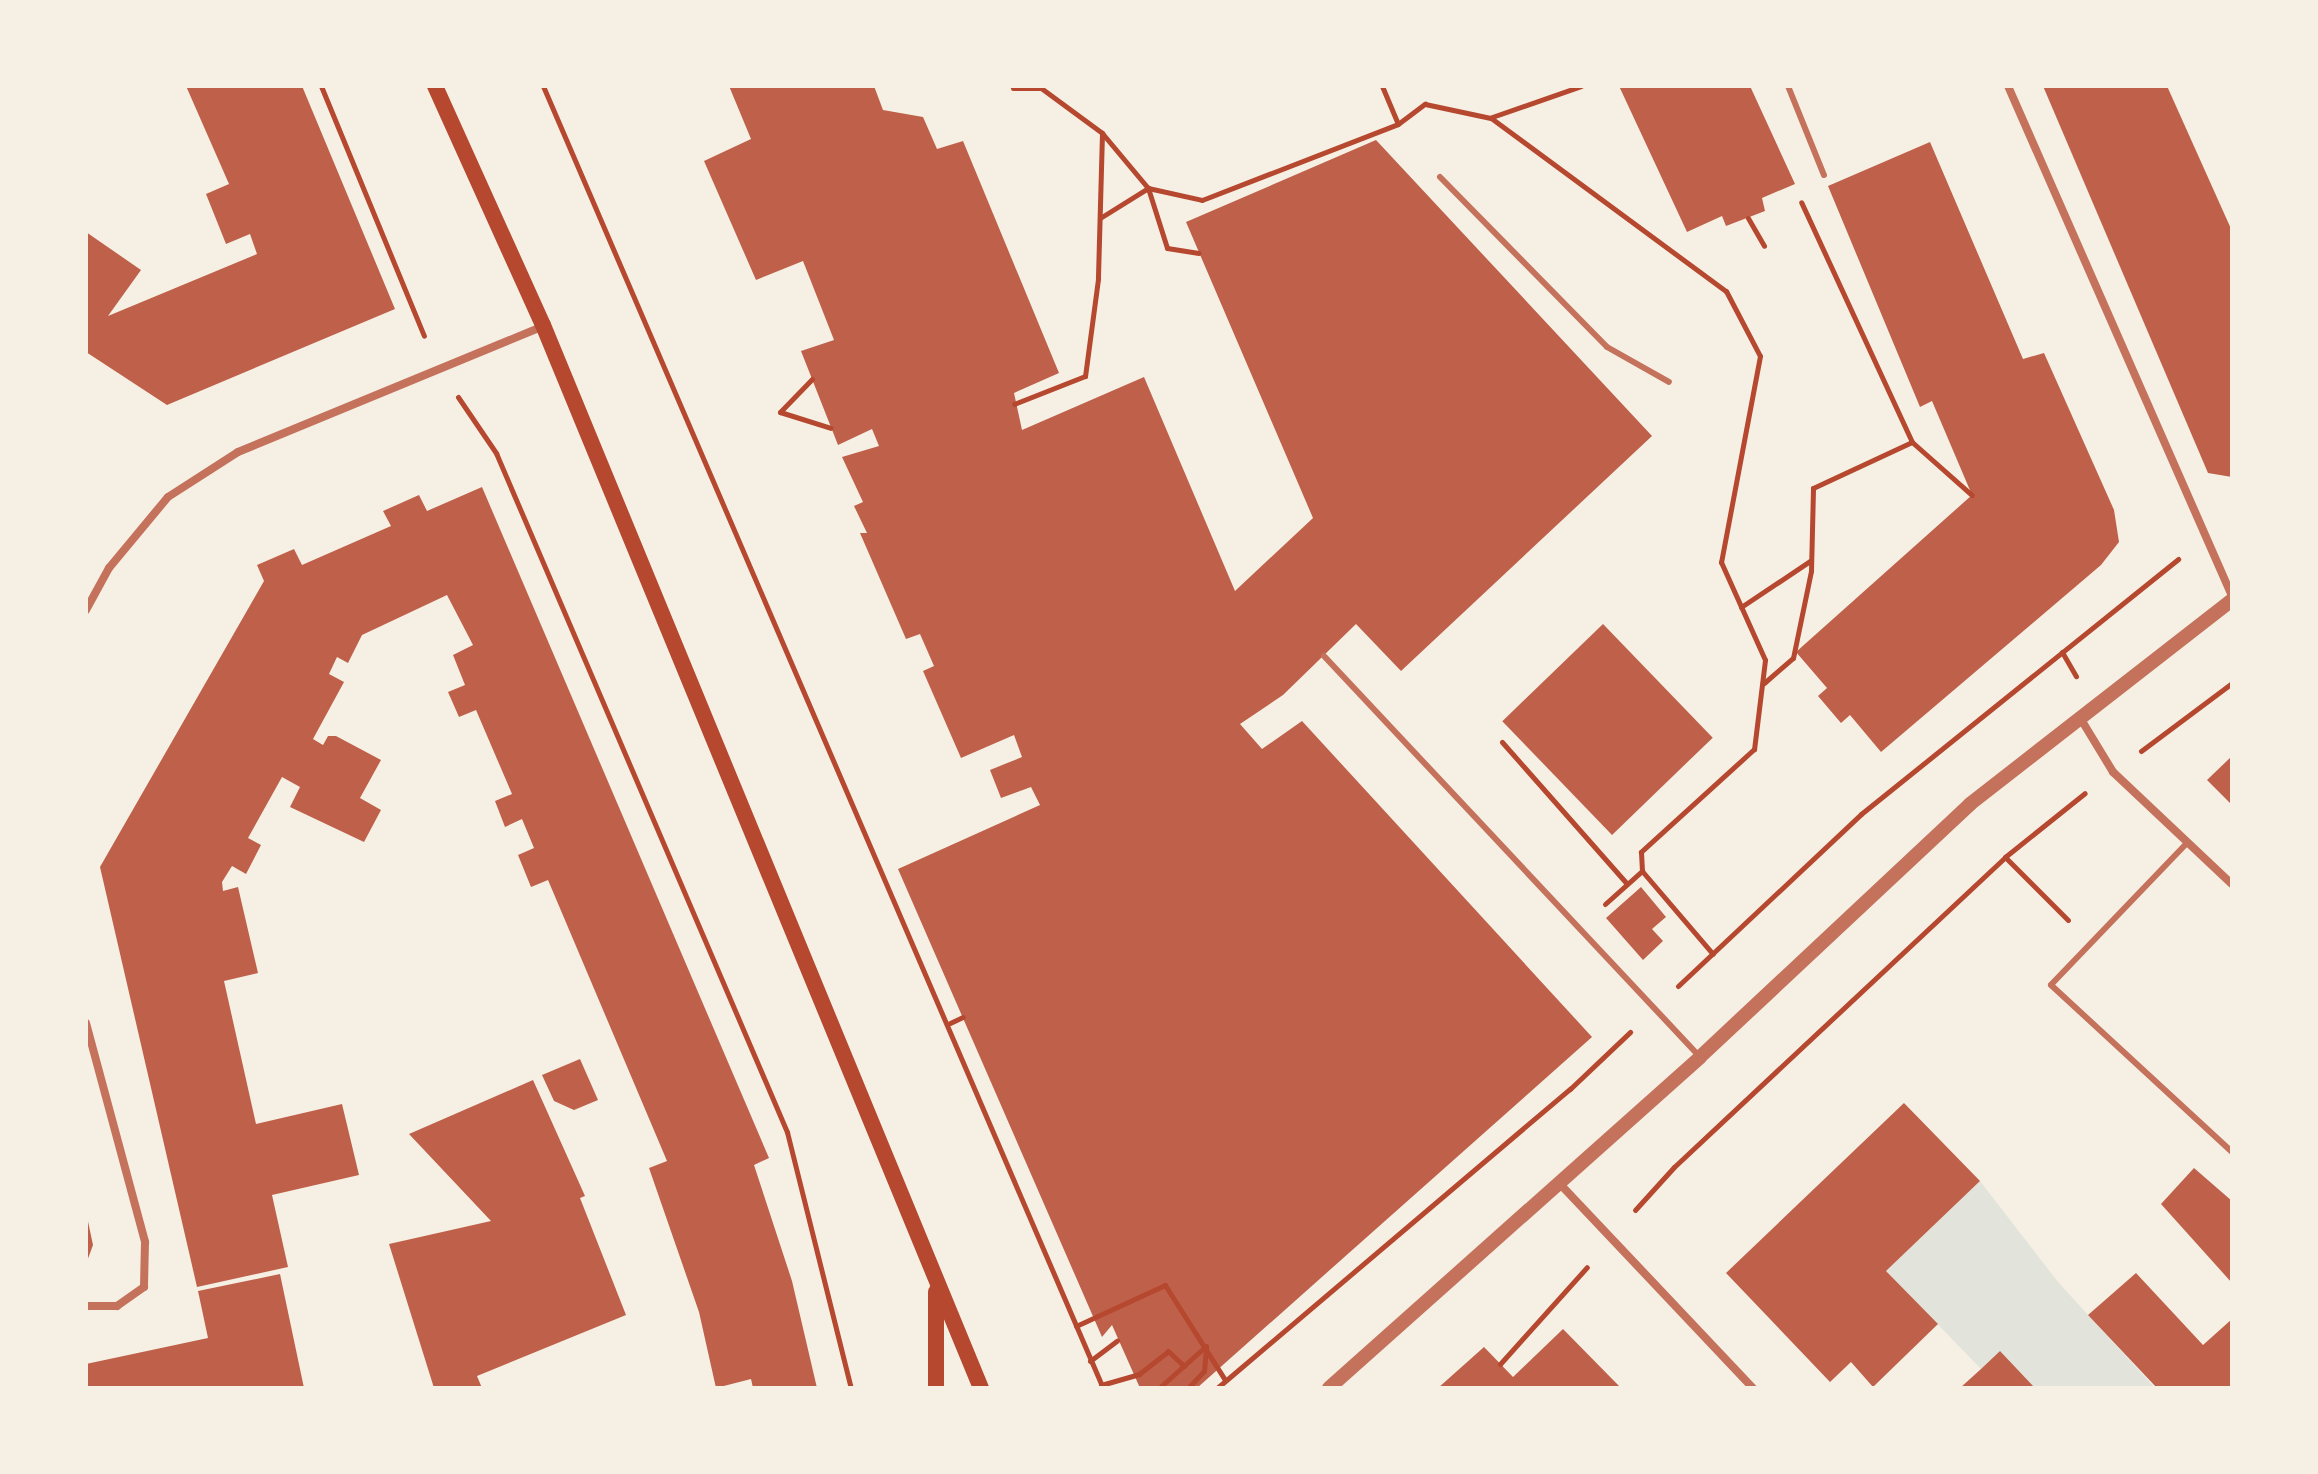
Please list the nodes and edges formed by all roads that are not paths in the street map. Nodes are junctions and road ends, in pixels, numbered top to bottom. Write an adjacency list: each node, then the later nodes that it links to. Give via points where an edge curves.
1 (435, 86): 6 (main road)
2 (1788, 86): 4 (lane)
3 (2008, 86): 8 (street)
4 (1824, 175)
5 (1440, 177): 7 (lane, via 1607,347)
6 (543, 325): 9 (street, via 238,452 168,497 109,568); 18 (main road)
7 (1669, 382)
8 (2232, 598): 11 (street)
9 (86, 610)
10 (1324, 656): 15 (lane)
11 (2079, 716): 12 (street, via 2113,772); 15 (street, via 1970,804)
12 (2186, 844): 13 (street); 16 (lane, via 2051,985)
13 (2232, 884)
14 (86, 1023): 19 (street, via 145,1242 144,1287 117,1306)
15 (1700, 1057): 17 (street)
16 (2232, 1152)
17 (1560, 1184): 22 (street); 23 (street)
18 (936, 1283): 20 (main road); 21 (main road)
19 (86, 1306)
20 (936, 1388)
21 (981, 1388)
22 (1329, 1388)
23 (1753, 1388)

